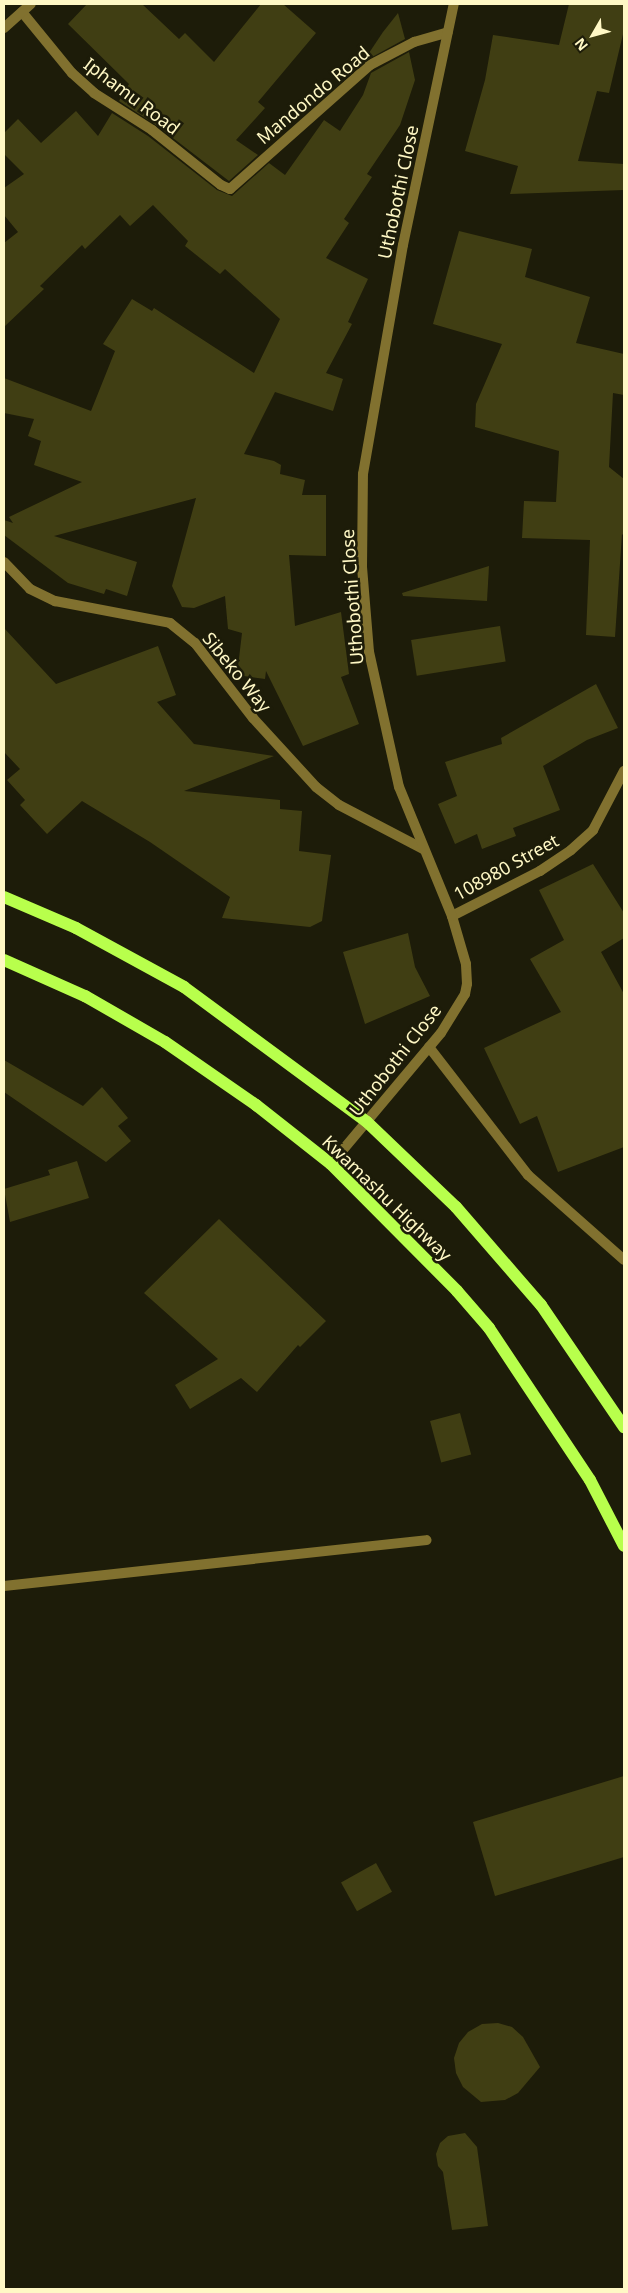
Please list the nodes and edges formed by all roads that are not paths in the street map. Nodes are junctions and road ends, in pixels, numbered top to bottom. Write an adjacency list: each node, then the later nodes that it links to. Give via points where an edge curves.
1 (31, 4): 3 (street)
2 (454, 4): 5 (street, Uthobothi Close)
3 (22, 12): 4 (street); 6 (street, Iphamu Road, via 72,73 94,93 152,130 221,185)
4 (4, 28)
5 (448, 32): 6 (street, Mandondo Road, via 414,42 370,65 255,165); 9 (street, Uthobothi Close, via 402,245 363,474 362,566 368,652 399,787)
6 (235, 188)
7 (4, 562): 9 (street, Sibeko Way, via 30,590 55,600 170,622 195,643 253,718 316,787 339,805)
8 (624, 771): 11 (street, 108980 Street, via 593,830 571,850 540,871)
9 (423, 850): 11 (street, Uthobothi Close)
10 (4, 897): 14 (main road, via 76,928 184,987)
11 (452, 916): 13 (street, Uthobothi Close, via 466,964 467,984 465,994)
12 (4, 960): 15 (main road, Kwamashu Highway, via 85,996 165,1042 256,1105)
13 (429, 1047): 14 (street, Uthobothi Close); 16 (street, via 528,1175)
14 (367, 1122): 15 (street, Uthobothi Close); 17 (main road, via 456,1206 541,1305)
15 (331, 1164): 19 (main road, Kwamashu Highway, via 457,1291 489,1328 590,1480)
16 (624, 1260)
17 (624, 1427)
18 (427, 1540): 20 (street)
19 (624, 1546)
20 (4, 1586)

